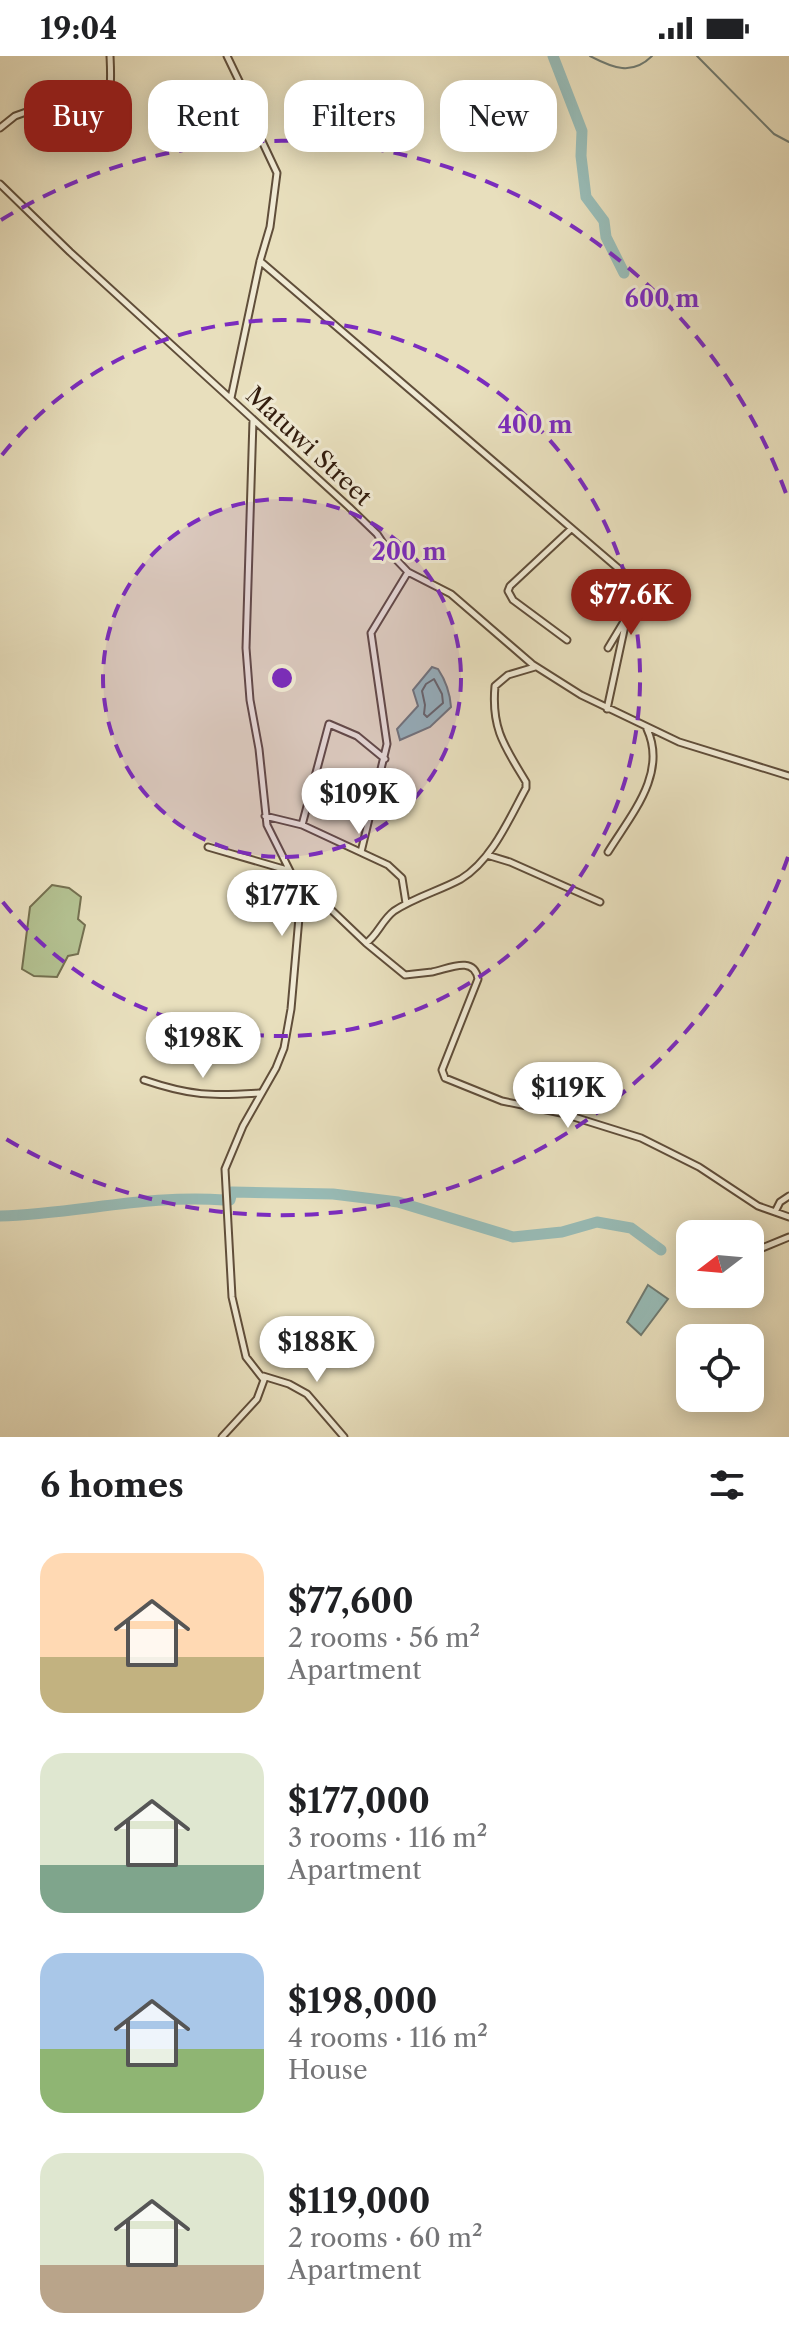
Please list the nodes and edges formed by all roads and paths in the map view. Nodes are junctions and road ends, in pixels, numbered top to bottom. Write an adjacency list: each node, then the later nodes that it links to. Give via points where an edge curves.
1 (110, 56): 3 (street, via 110,96 97,118 58,120 29,111)
2 (227, 56): 5 (street, via 277,169)
3 (0, 128)
4 (0, 184): 6 (street, Matuwi Street)
5 (260, 261): 6 (street); 8 (street)
6 (231, 399): 7 (street, Matuwi Street)
7 (253, 420): 9 (street, Matuwi Street, via 377,534); 18 (street, via 246,648)
8 (571, 529): 10 (street, via 626,575 632,584); 11 (street, via 508,591)
9 (408, 572): 13 (street, Matuwi Street, via 451,594); 16 (street, via 371,633)
10 (629, 612): 12 (street); 14 (street)
11 (567, 640)
12 (608, 648)
13 (536, 667): 14 (street, Matuwi Street); 23 (street, via 508,675 495,686 493,711 526,788)
14 (607, 709): 15 (street, Matuwi Street)
15 (647, 728): 17 (street, Matuwi Street); 22 (street, via 652,774)
16 (385, 759): 19 (street, via 357,736 329,724); 21 (street)
17 (789, 776)
18 (265, 816): 19 (street); 24 (street)
19 (302, 825): 21 (street)
20 (208, 847): 24 (street)
21 (361, 852): 27 (street, via 399,872)
22 (608, 852)
23 (487, 855): 26 (street); 27 (street, via 464,877)
24 (288, 870): 25 (street)
25 (294, 879): 28 (street); 30 (street, via 300,906 289,1025 276,1068)
26 (600, 902)
27 (406, 903): 28 (street)
28 (366, 943): 32 (street, via 405,975 457,965 478,974 442,1070 445,1078 502,1101 641,1138)
29 (144, 1080): 30 (street, via 178,1092 218,1097)
30 (260, 1093): 36 (street, via 227,1160 225,1179 232,1297 246,1357)
31 (789, 1196): 32 (street)
32 (775, 1212): 33 (street)
33 (789, 1217)
34 (789, 1237): 35 (street)
35 (764, 1247)
36 (263, 1376): 37 (street, via 257,1399); 38 (street, via 307,1394)
37 (222, 1437)
38 (344, 1437)

